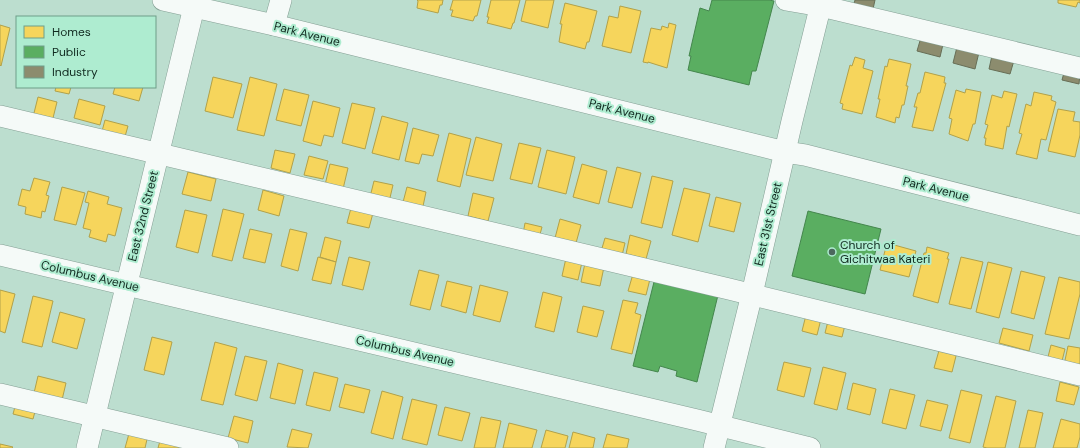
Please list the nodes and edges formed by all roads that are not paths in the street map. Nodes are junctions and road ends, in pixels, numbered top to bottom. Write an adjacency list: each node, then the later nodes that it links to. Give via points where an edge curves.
1 (163, 0): 5 (street, Park Avenue)
2 (281, 0): 6 (street)
3 (786, 0): 4 (street)
4 (822, 3): 7 (street); 9 (street, East 31st Street)
5 (194, 7): 6 (street, Park Avenue); 10 (street, East 32nd Street)
6 (274, 25): 9 (street, Park Avenue)
7 (1080, 68)
8 (0, 116): 10 (street)
9 (785, 152): 11 (street, Park Avenue); 14 (street, East 31st Street)
10 (158, 154): 13 (street, East 32nd Street); 14 (street)
11 (1080, 225)
12 (0, 255): 13 (street, Columbus Avenue)
13 (127, 284): 17 (street, East 32nd Street); 18 (street, Columbus Avenue)
14 (752, 294): 15 (street); 18 (street, East 31st Street)
15 (1080, 375)
16 (0, 394): 17 (street)
17 (94, 416): 19 (street, East 32nd Street); 20 (street)
18 (720, 425): 21 (street, East 31st Street); 22 (street, Columbus Avenue)
19 (87, 448)
20 (228, 448)
21 (714, 448)
22 (810, 448)

